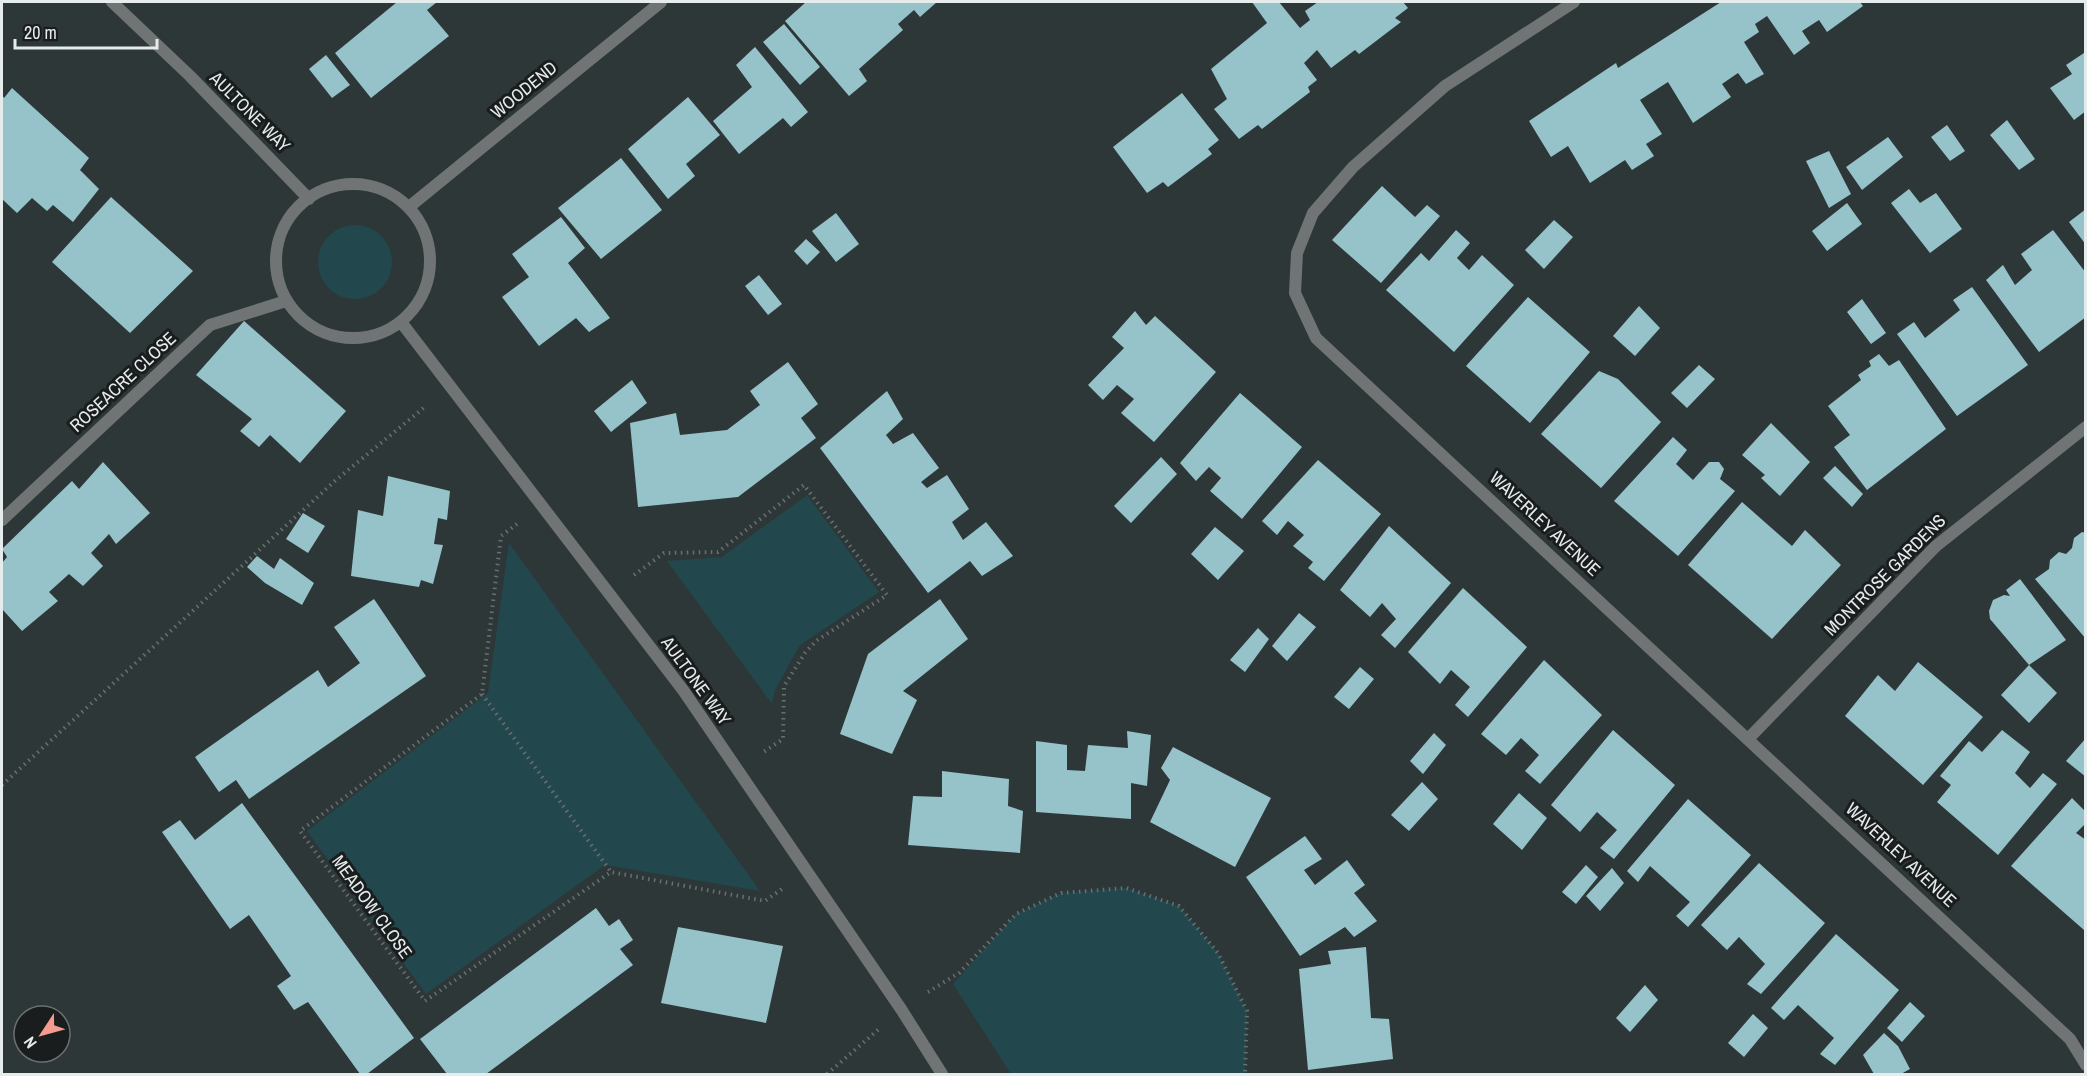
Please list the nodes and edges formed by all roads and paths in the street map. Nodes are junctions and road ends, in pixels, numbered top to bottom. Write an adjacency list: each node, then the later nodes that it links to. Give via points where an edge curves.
1 (112, 2): 4 (street, AULTONE WAY)
2 (661, 2): 5 (street, WOODEND)
3 (1574, 2): 14 (street, WAVERLEY AVENUE, via 1445,86 1353,167 1313,213 1297,253 1295,293 1316,338)
4 (309, 199): 5 (street, via 339,184 364,184 388,192); 6 (street, via 282,230 276,254 277,278)
5 (409, 207): 7 (street, via 424,228 430,253 428,279 418,303)
6 (286, 301): 7 (street, via 304,320 326,334 352,339 378,335); 11 (street, ROSEACRE CLOSE, via 210,325)
7 (401, 322): 8 (street, AULTONE WAY)
8 (450, 386): 10 (street, AULTONE WAY); 16 (path, via 336,480)
9 (2085, 427): 14 (street, MONTROSE GARDENS, via 1936,546)
10 (540, 505): 12 (street, AULTONE WAY); 13 (path, via 501,536)
11 (2, 520)
12 (609, 594): 15 (street, AULTONE WAY, via 683,690); 15 (path, via 664,553 718,552 804,485 887,595 816,641 805,653 784,686 783,739)
13 (482, 694): 17 (path); 17 (path, MEADOW CLOSE, via 300,831 425,1001)
14 (1749, 738): 20 (street, WAVERLEY AVENUE, via 2070,1039)
15 (737, 770): 18 (street, AULTONE WAY)
16 (2, 785)
17 (611, 872): 18 (path, via 765,901)
18 (807, 872): 19 (street, AULTONE WAY)
19 (901, 1009): 21 (path); 22 (street, AULTONE WAY); 23 (path, via 959,973 1016,914 1061,893 1126,888 1179,906 1218,953 1247,1011)
20 (2085, 1065)
21 (827, 1074)
22 (942, 1074)
23 (1245, 1074)

